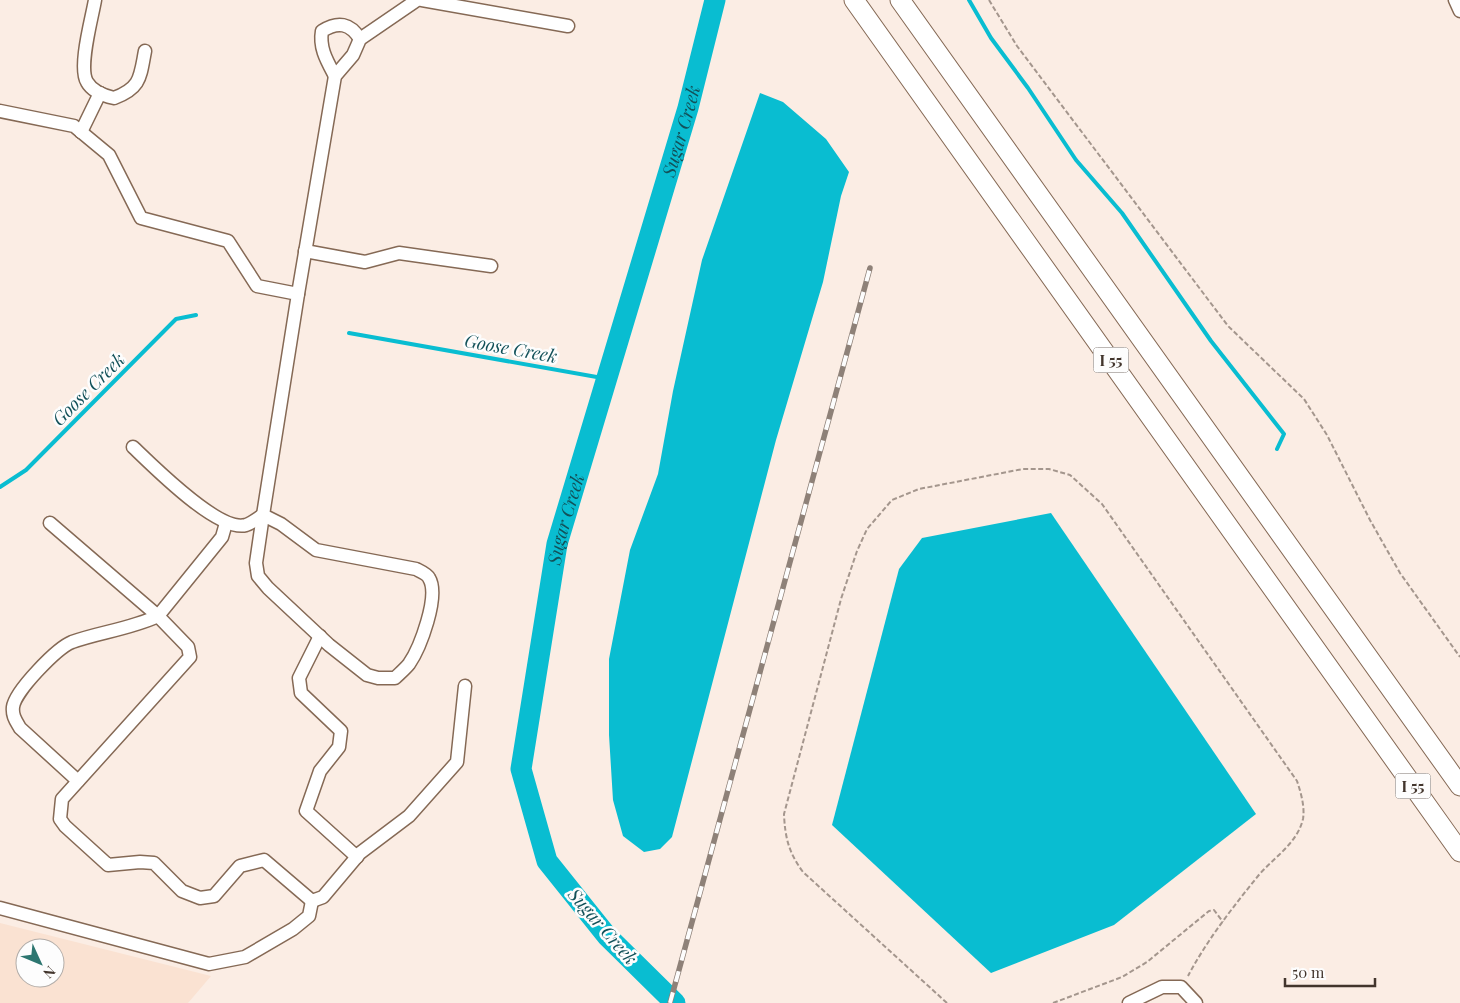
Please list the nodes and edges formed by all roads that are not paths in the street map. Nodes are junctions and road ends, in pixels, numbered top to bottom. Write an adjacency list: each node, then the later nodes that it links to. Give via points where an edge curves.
1 (95, 0): 12 (lane, via 83,69 87,82)
2 (417, 0): 9 (lane)
3 (422, 0): 8 (lane)
4 (854, 0): 27 (highway, I 55)
5 (900, 0): 26 (highway, I 55)
6 (1455, 0): 7 (lane)
7 (1460, 11)
8 (568, 26)
9 (360, 39): 11 (lane, via 353,54); 11 (lane, via 354,30 341,24 322,31 324,54)
10 (144, 50): 12 (lane, via 140,78 133,89 114,98)
11 (335, 76): 15 (lane)
12 (100, 93): 14 (lane)
13 (0, 111): 14 (lane, via 74,126)
14 (82, 132): 17 (lane, via 109,155 141,218 228,241 257,286)
15 (305, 251): 16 (lane, via 365,262 399,253); 17 (lane)
16 (491, 266)
17 (298, 294): 19 (lane)
18 (133, 447): 21 (lane, via 195,502)
19 (263, 514): 21 (lane, via 246,525); 23 (lane, via 256,563 258,576); 23 (lane, via 316,550 416,568 428,577 432,606 424,631 409,664 394,678 367,675)
20 (50, 523): 22 (lane)
21 (226, 523): 22 (lane, via 222,537)
22 (158, 616): 25 (lane, via 188,647 190,657); 25 (lane, via 140,625 71,643 59,650 17,696 12,706 13,718 20,728)
23 (320, 636): 28 (lane, via 299,678 301,693 341,731 339,747 320,771 306,811)
24 (465, 686): 28 (lane, via 456,762 409,816)
25 (78, 781): 29 (lane, via 62,799 60,819 108,865 154,864 182,891 200,898 214,896 240,866 264,860)
26 (1460, 786)
27 (1460, 852)
28 (357, 857): 29 (lane, via 323,897)
29 (312, 901): 30 (lane, via 309,916 293,929 245,957 209,964)
30 (0, 908)
31 (1129, 1003): 32 (lane, via 1162,987 1182,987)
32 (1196, 1003)

